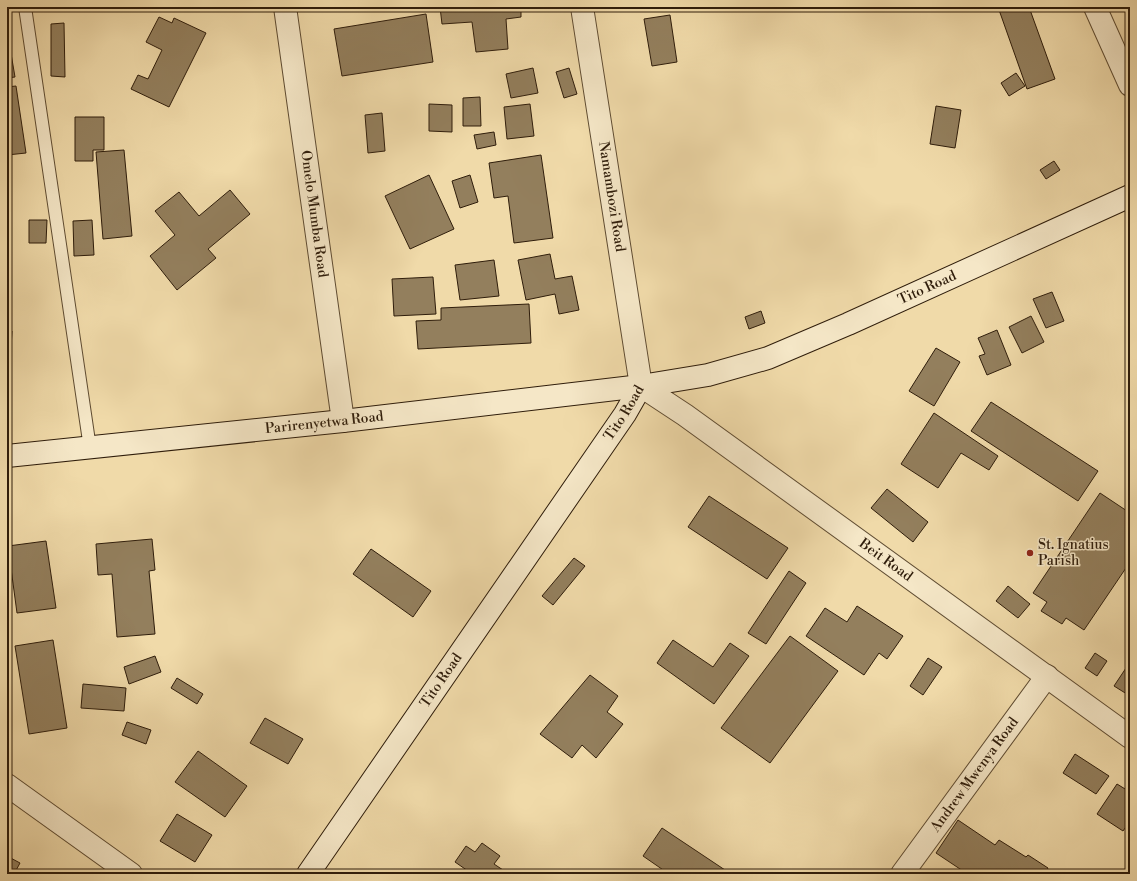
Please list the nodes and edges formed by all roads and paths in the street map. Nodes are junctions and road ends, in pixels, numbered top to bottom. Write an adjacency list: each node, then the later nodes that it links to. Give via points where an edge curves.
1 (26, 7): 9 (lane)
2 (285, 7): 8 (street, Omelo Mumba Road)
3 (582, 7): 7 (street, Namambozi Road)
4 (1095, 7): 5 (street)
5 (1130, 85)
6 (1130, 196): 7 (street, Tito Road, via 768,358 708,375)
7 (641, 386): 8 (street, Parirenyetwa Road); 11 (street, Beit Road); 15 (street, Tito Road, via 625,414)
8 (343, 421): 9 (street, Parirenyetwa Road)
9 (90, 448): 10 (street, Parirenyetwa Road)
10 (7, 456)
11 (1047, 676): 12 (street, Beit Road); 16 (street, Andrew Mwenya Road)
12 (1130, 737)
13 (7, 786): 14 (street)
14 (131, 874)
15 (308, 874)
16 (902, 874)

